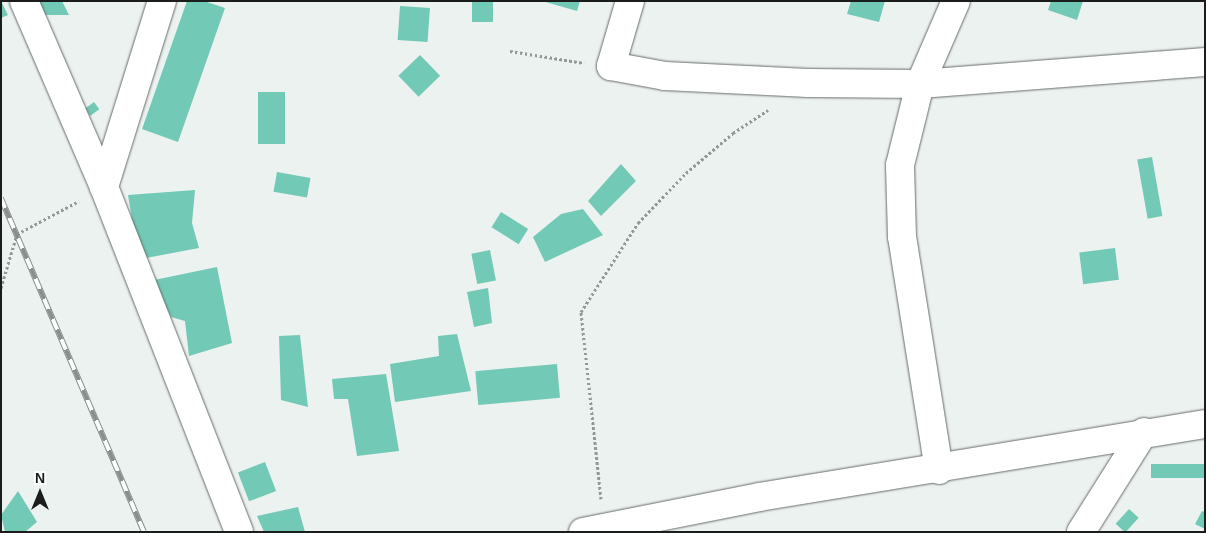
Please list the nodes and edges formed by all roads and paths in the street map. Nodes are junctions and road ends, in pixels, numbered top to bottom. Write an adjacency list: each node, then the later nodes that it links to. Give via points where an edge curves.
1 (24, 1): 10 (street)
2 (162, 1): 10 (street)
3 (630, 1): 7 (street)
4 (956, 1): 8 (street)
5 (510, 51): 7 (path)
6 (1205, 62): 8 (street)
7 (611, 66): 8 (street, via 697,78)
8 (920, 84): 14 (street, via 900,165 902,237)
9 (771, 108): 15 (path, via 733,133 686,173 638,223 581,312)
10 (104, 187): 11 (path, via 17,234); 16 (street)
11 (1, 288)
12 (1205, 424): 13 (street)
13 (1144, 432): 14 (street); 17 (street)
14 (939, 470): 15 (street, via 759,497)
15 (594, 530)
16 (239, 532)
17 (1081, 532)

